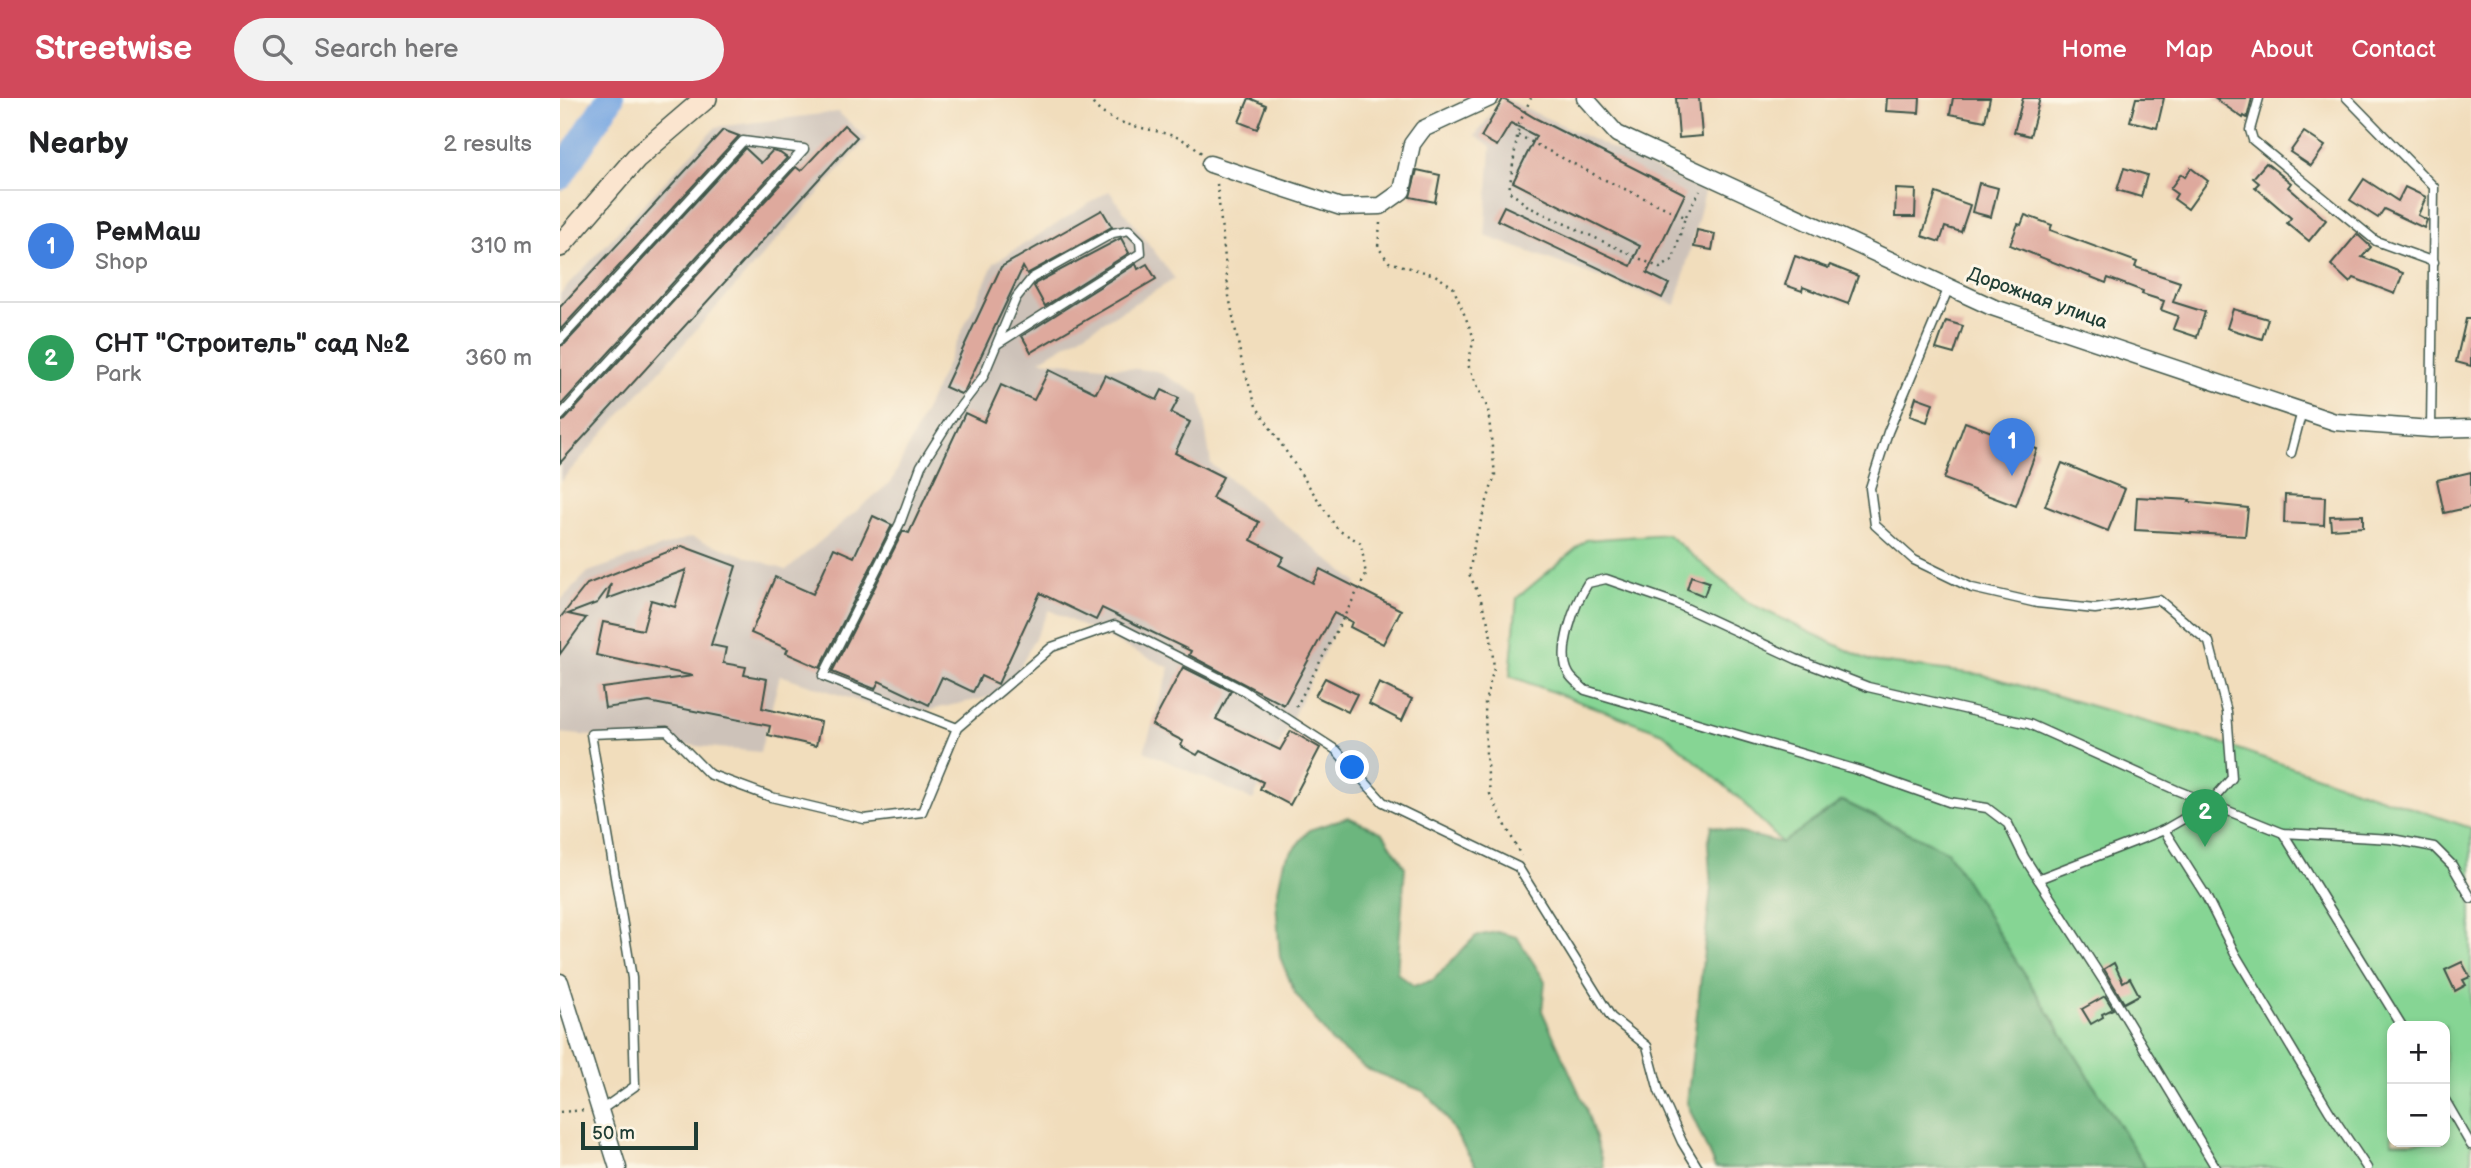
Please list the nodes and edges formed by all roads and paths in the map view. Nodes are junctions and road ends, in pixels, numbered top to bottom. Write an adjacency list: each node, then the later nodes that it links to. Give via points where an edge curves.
1 (706, 98): 13 (street, via 636,158)
2 (1089, 98): 9 (path, via 1095,107 1121,122 1196,147)
3 (1490, 98): 11 (street, via 1423,129 1412,144 1402,191)
4 (1531, 98): 8 (path)
5 (1585, 98): 10 (street, Дорожная улица, via 1617,134)
6 (2259, 98): 14 (lane, via 2250,130 2253,140 2376,241)
7 (2347, 98): 14 (lane, via 2434,187)
8 (1518, 135): 12 (path); 12 (path, via 1509,191 1528,207 1660,268 1673,260)
9 (1210, 164): 11 (street, via 1341,207); 23 (path, via 1219,187 1229,296 1241,363 1256,406 1338,530 1361,543 1365,561 1366,575)
10 (1708, 176): 12 (path); 15 (street, Дорожная улица)
11 (1381, 206): 28 (path, via 1378,247 1389,262 1436,275 1453,287 1474,338 1468,365 1488,409 1495,475 1469,574 1490,629 1493,655 1485,702 1490,794)
12 (1685, 217)
13 (560, 246)
14 (2434, 262): 21 (lane)
15 (1949, 287): 18 (street, Дорожная улица, via 1992,307); 25 (lane, via 1873,477 1875,525 1914,560 1972,588 2095,610 2159,600 2173,611 2208,642 2227,712 2232,778)
16 (560, 340): 19 (lane, via 743,141 804,149)
17 (997, 344): 17 (lane, via 1141,253 1140,241 1129,230 1113,233 1032,278 1016,298); 24 (lane, via 983,377 921,466 900,523 823,676)
18 (2302, 411): 21 (street, Дорожная улица, via 2335,422); 22 (lane)
19 (560, 416)
20 (2471, 428): 21 (street, Дорожная улица)
21 (2431, 429)
22 (2291, 453)
23 (1289, 720): 24 (lane, via 1243,690 1115,625 1052,647); 38 (lane, via 1336,750 1382,802 1518,867 1611,1017 1647,1046 1659,1091)
24 (957, 728): 34 (lane, via 922,812 864,820 771,797 709,774 667,731 591,734 633,991 635,1086)
25 (2209, 804): 26 (lane); 27 (lane); 29 (lane, via 2029,724 1868,687 1675,603 1606,579 1588,583 1578,598 1563,651 1569,674 1585,690 1864,772 1949,802 1987,808 2008,824)
26 (2164, 830): 29 (lane); 40 (lane)
27 (2283, 833): 30 (lane, via 2392,839 2434,847 2452,865); 32 (lane)
28 (1522, 859)
29 (2038, 878): 39 (lane)
30 (2471, 898)
31 (560, 982): 34 (street)
32 (2399, 1021)
33 (2450, 1109): 36 (lane)
34 (601, 1110): 35 (path); 37 (street)
35 (560, 1112)
36 (2471, 1145)
37 (618, 1168)
38 (1698, 1168)
39 (2217, 1168)
40 (2367, 1168)

